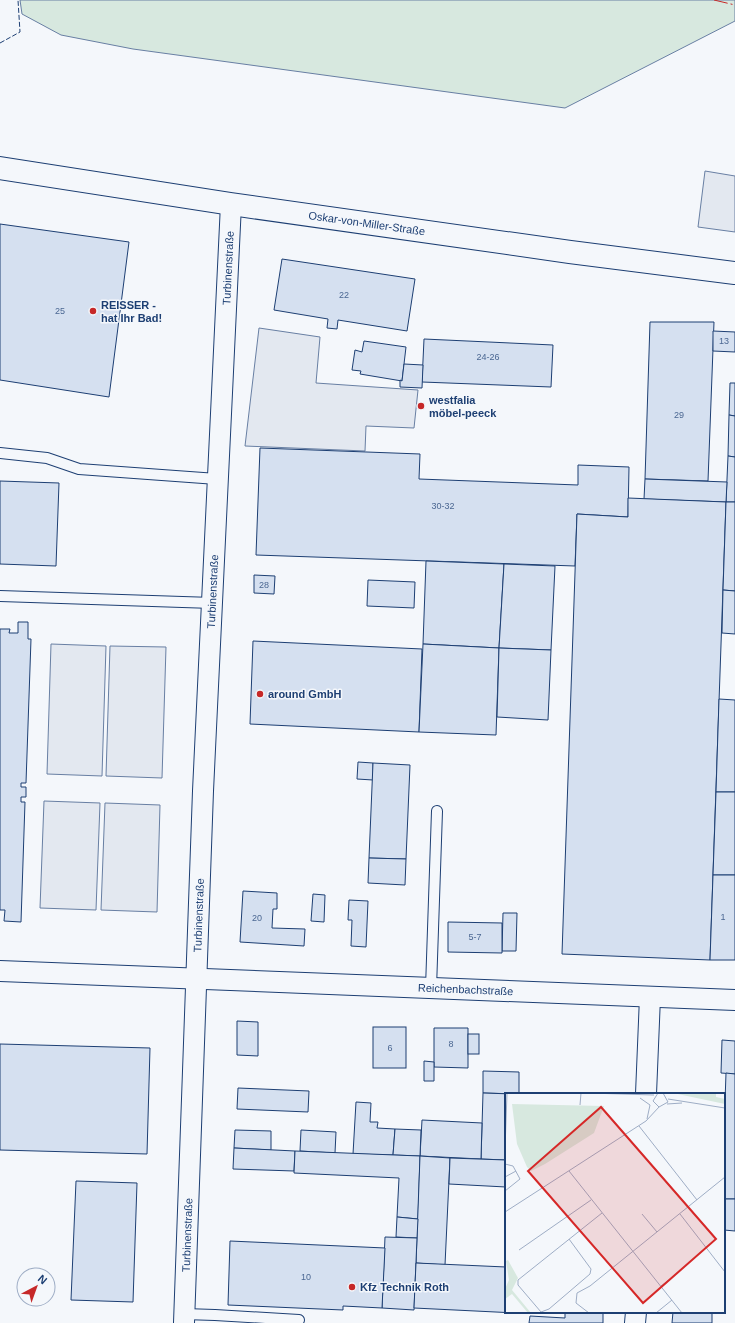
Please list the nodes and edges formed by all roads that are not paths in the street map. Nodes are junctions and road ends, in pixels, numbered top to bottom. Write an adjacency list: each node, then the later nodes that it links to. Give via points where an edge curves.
1 (0, 168): 2 (main road, Oskar-von-Miller-Straße)
2 (231, 204): 3 (main road, Oskar-von-Miller-Straße); 5 (street, Turbinenstraße)
3 (735, 274)
4 (0, 453): 5 (lane, via 47,458 79,469)
5 (217, 479): 7 (street, Turbinenstraße)
6 (0, 596): 7 (lane)
7 (213, 603): 10 (street, Turbinenstraße)
8 (437, 811): 11 (lane)
9 (0, 971): 10 (street)
10 (196, 979): 11 (street, Reichenbachstraße); 16 (street, Turbinenstraße)
11 (431, 988): 12 (street, Reichenbachstraße)
12 (650, 997): 13 (street, Reichenbachstraße); 14 (street)
13 (735, 1000)
14 (646, 1093)
15 (636, 1313): 18 (street)
16 (184, 1318): 17 (lane, via 215,1315)
17 (299, 1320)
18 (635, 1323)

